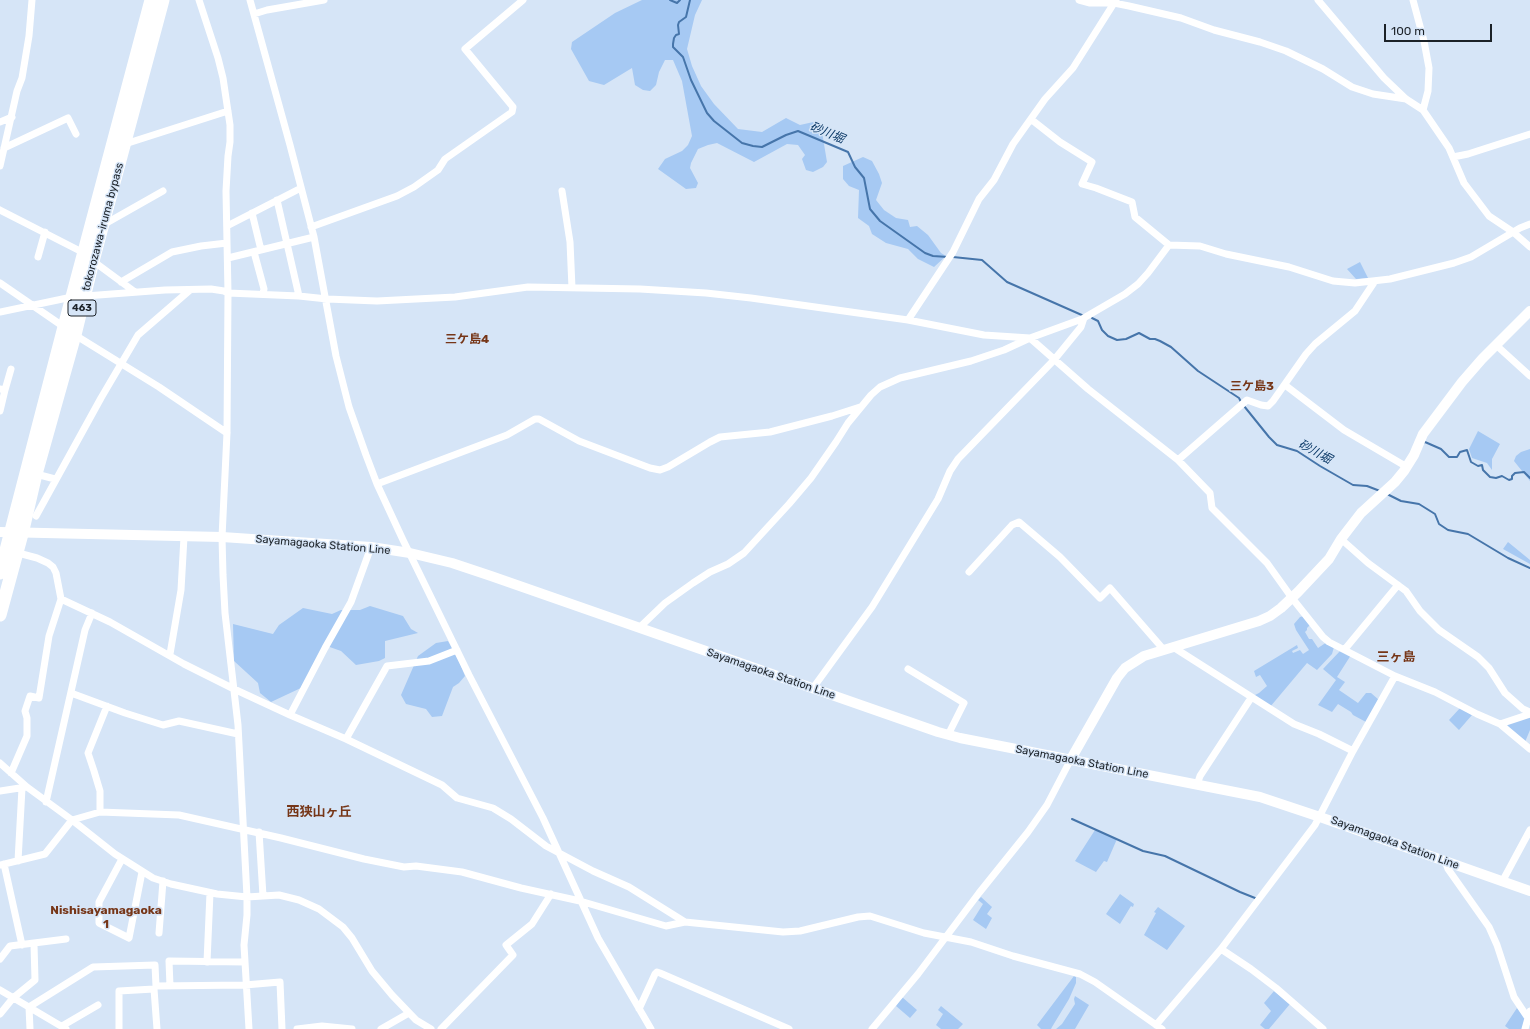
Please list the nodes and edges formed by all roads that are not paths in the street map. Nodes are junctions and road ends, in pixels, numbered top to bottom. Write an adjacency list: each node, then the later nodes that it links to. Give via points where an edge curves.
1 (32, 0): 16 (street, via 22,78)
2 (151, 0): 43 (highway, tokorozawa-iruma bypass / 463)
3 (163, 0): 21 (highway, tokorozawa-iruma bypass / 463)
4 (199, 0): 15 (street, via 218,56)
5 (250, 0): 12 (street)
6 (324, 0): 12 (street)
7 (523, 0): 34 (street, via 466,49 513,107 512,112 445,159 438,170 414,187 397,196)
8 (1078, 0): 11 (street, via 1090,3)
9 (1318, 0): 13 (street, via 1384,78)
10 (1413, 0): 14 (street, via 1428,68 1428,91)
11 (1115, 2): 13 (street, via 1181,18 1260,42 1317,66 1352,87 1373,94); 17 (street, via 1073,68 1045,99)
12 (254, 14): 25 (street)
13 (1406, 99): 14 (street)
14 (1423, 110): 23 (street)
15 (228, 112): 21 (street); 33 (street, via 230,142 226,191)
16 (12, 117): 18 (street); 22 (street)
17 (1032, 120): 40 (street, via 1092,162 1082,184 1132,202 1135,216); 61 (street, via 1013,144 994,180 979,199 946,263)
18 (0, 122)
19 (76, 134): 22 (street, via 68,118)
20 (1530, 134): 23 (street)
21 (125, 144): 32 (highway, tokorozawa-iruma bypass / 463)
22 (4, 148): 24 (street)
23 (1453, 157): 36 (street, via 1460,176 1476,200 1489,216)
24 (0, 166)
25 (302, 188): 28 (street); 34 (street)
26 (163, 191): 32 (street)
27 (562, 191): 49 (street, via 570,242)
28 (278, 200): 30 (street); 39 (street)
29 (0, 210): 35 (street)
30 (252, 213): 33 (street); 42 (street)
31 (1530, 224): 36 (street)
32 (102, 225): 43 (highway, tokorozawa-iruma bypass / 463)
33 (227, 226): 38 (street)
34 (311, 227): 37 (street)
35 (45, 232): 43 (street); 44 (street)
36 (1513, 232): 41 (street); 46 (street, via 1471,257)
37 (314, 238): 39 (street); 56 (street)
38 (227, 243): 45 (street); 47 (street, via 172,252)
39 (287, 244): 42 (street); 55 (street)
40 (1169, 245): 46 (street, via 1200,246 1289,267 1333,281); 60 (street, via 1138,284)
41 (1530, 247)
42 (258, 251): 45 (street); 53 (street)
43 (88, 257): 47 (street); 54 (highway, tokorozawa-iruma bypass / 463)
44 (38, 258)
45 (228, 258): 52 (street)
46 (1376, 281): 70 (street, via 1354,312 1306,354)
47 (121, 282): 51 (street)
48 (0, 283): 57 (street)
49 (572, 288): 56 (street, via 528,287 415,300); 61 (street, via 706,293)
50 (190, 290): 51 (street); 52 (street, via 212,289); 67 (street, via 138,335)
51 (135, 292): 54 (street)
52 (228, 293): 53 (street); 74 (street)
53 (263, 294): 55 (street)
54 (78, 296): 57 (street); 62 (highway, tokorozawa-iruma bypass / 463); 63 (highway, tokorozawa-iruma bypass / 463)
55 (299, 296): 56 (street)
56 (327, 299): 79 (street, via 336,356 349,407)
57 (32, 305): 59 (street); 62 (street)
58 (1530, 311): 65 (main road)
59 (0, 312)
60 (1084, 318): 64 (street); 66 (street, via 1081,328)
61 (908, 320): 64 (street, via 984,335)
62 (64, 327): 81 (highway, tokorozawa-iruma bypass / 463)
63 (75, 335): 67 (street); 77 (highway, tokorozawa-iruma bypass / 463)
64 (1030, 338): 66 (street); 72 (street, via 971,361 900,378 871,395)
65 (1496, 345): 69 (street); 76 (main road, via 1432,420)
66 (1054, 360): 75 (street); 103 (street, via 958,459 938,499 872,607)
67 (121, 364): 74 (street); 78 (street)
68 (11, 369): 71 (street)
69 (1530, 376)
70 (1285, 385): 75 (street, via 1268,406 1247,400); 76 (street, via 1344,430)
71 (3, 389): 73 (street)
72 (860, 407): 79 (street, via 770,432 720,437 660,470 579,441 535,419 507,435); 95 (street, via 811,478 744,553 665,602)
73 (0, 412)
74 (227, 433): 83 (street)
75 (1178, 460): 91 (street, via 1210,493 1212,508 1266,563)
76 (1407, 467): 84 (main road, via 1396,482 1367,508)
77 (36, 474): 78 (street); 81 (highway, tokorozawa-iruma bypass / 463)
78 (55, 479): 80 (street)
79 (377, 484): 86 (street)
80 (36, 516)
81 (11, 533): 82 (main road, Sayamagaoka Station Line); 89 (highway, tokorozawa-iruma bypass / 463); 94 (highway, tokorozawa-iruma bypass / 463)
82 (184, 537): 83 (main road, Sayamagaoka Station Line); 99 (street, via 180,590)
83 (222, 537): 85 (main road, Sayamagaoka Station Line); 102 (street, via 225,613)
84 (1341, 539): 90 (street); 91 (main road, via 1315,576)
85 (371, 547): 86 (main road, Sayamagaoka Station Line); 108 (street, via 351,602)
86 (410, 553): 95 (main road, Sayamagaoka Station Line, via 452,563); 98 (street)
87 (22, 554): 92 (street, via 37,558 53,567)
88 (969, 572): 96 (street, via 1012,525 1019,522 1060,557 1100,598 1110,588)
89 (0, 573)
90 (1398, 585): 97 (street); 107 (street, via 1438,630 1478,657 1489,668 1505,693)
91 (1292, 598): 96 (main road, via 1270,616 1259,621); 97 (street, via 1323,637)
92 (61, 599): 93 (street); 117 (street, via 48,636 39,698 30,696 25,711 27,736)
93 (92, 614): 99 (street); 104 (street, via 85,630)
94 (0, 615)
95 (640, 627): 103 (main road, Sayamagaoka Station Line)
96 (1169, 649): 105 (street); 115 (main road, via 1144,656 1125,668)
97 (1345, 649): 101 (street)
98 (457, 650): 112 (street, via 429,661 387,666); 128 (street)
99 (170, 654): 102 (street, via 184,664)
100 (908, 669): 111 (street, via 964,703)
101 (1395, 676): 109 (street, via 1435,692); 114 (street)
102 (234, 688): 108 (street); 110 (street)
103 (813, 688): 111 (main road, Sayamagaoka Station Line)
104 (71, 693): 106 (street); 121 (street)
105 (1251, 698): 114 (street, via 1294,724); 118 (street, via 1200,776)
106 (107, 706): 110 (street, via 163,725 179,721); 122 (street, via 88,752 100,791)
107 (1530, 713): 109 (street)
108 (290, 715): 112 (street)
109 (1500, 724): 113 (street)
110 (238, 734): 125 (street)
111 (948, 734): 115 (main road, Sayamagaoka Station Line)
112 (346, 739): 128 (street, via 442,785 457,798 493,808)
113 (1530, 749)
114 (1353, 751): 123 (street)
115 (1071, 760): 118 (main road, Sayamagaoka Station Line); 144 (street, via 1028,832)
116 (0, 763): 117 (street)
117 (11, 773): 119 (street)
118 (1197, 785): 123 (main road, Sayamagaoka Station Line, via 1260,797)
119 (24, 788): 120 (street); 121 (street); 130 (street)
120 (0, 790)
121 (46, 802): 124 (street)
122 (100, 812): 124 (street); 125 (street, via 179,815)
123 (1320, 817): 131 (main road, Sayamagaoka Station Line); 148 (street)
124 (72, 820): 129 (street); 130 (street, via 45,854)
125 (243, 829): 127 (street); 140 (street)
126 (1530, 830): 135 (street)
127 (259, 832): 138 (street, via 364,860 404,867 416,866 462,872); 139 (street)
128 (560, 854): 141 (street); 142 (street, via 629,887)
129 (122, 859): 133 (street); 133 (street, via 100,902 99,923 128,938)
130 (18, 861): 132 (street)
131 (1445, 861): 135 (main road, Sayamagaoka Station Line); 162 (street, via 1489,927 1514,997)
132 (2, 865): 147 (street)
133 (142, 872): 134 (street)
134 (164, 881): 137 (street); 143 (street)
135 (1502, 882): 136 (main road, Sayamagaoka Station Line)
136 (1530, 891)
137 (210, 893): 140 (street); 150 (street)
138 (551, 894): 141 (street); 175 (street, via 532,924 506,945 513,955)
139 (263, 896): 140 (street); 160 (street, via 279,895 299,900 333,918 352,938 383,985)
140 (247, 897): 151 (street)
141 (580, 901): 142 (street, via 666,926); 158 (street)
142 (685, 922): 144 (street, via 783,932 815,929 870,916)
143 (159, 933)
144 (947, 938): 163 (street, via 971,942 1080,974); 178 (street)
145 (66, 939): 146 (street)
146 (34, 944): 147 (street); 155 (street, via 35,980)
147 (22, 945): 149 (street, via 10,946)
148 (1221, 949): 163 (street); 179 (street, via 1276,988)
149 (0, 960)
150 (207, 962): 151 (street); 153 (street, via 169,961)
151 (245, 962): 152 (street)
152 (245, 985): 153 (street); 169 (street); 170 (street, via 280,982)
153 (170, 986): 157 (street, via 156,986 155,965 92,967)
154 (0, 990): 155 (street)
155 (13, 998): 157 (street); 161 (street)
156 (98, 1005): 164 (street)
157 (29, 1008): 164 (street); 166 (street)
158 (639, 1009): 176 (street); 177 (street, via 657,972)
159 (1530, 1011): 162 (street)
160 (409, 1012): 173 (street); 174 (street, via 416,1020)
161 (0, 1014)
162 (1529, 1020): 180 (street)
163 (1159, 1027)
164 (64, 1028)
165 (305, 1028): 171 (street); 172 (street, via 322,1026)
166 (30, 1029)
167 (120, 1029): 168 (street, via 119,991 154,990)
168 (157, 1029)
169 (249, 1029)
170 (282, 1029)
171 (297, 1029)
172 (352, 1029)
173 (380, 1029)
174 (431, 1029)
175 (441, 1029)
176 (651, 1029)
177 (789, 1029)
178 (872, 1029)
179 (1323, 1029)
180 (1524, 1029)

